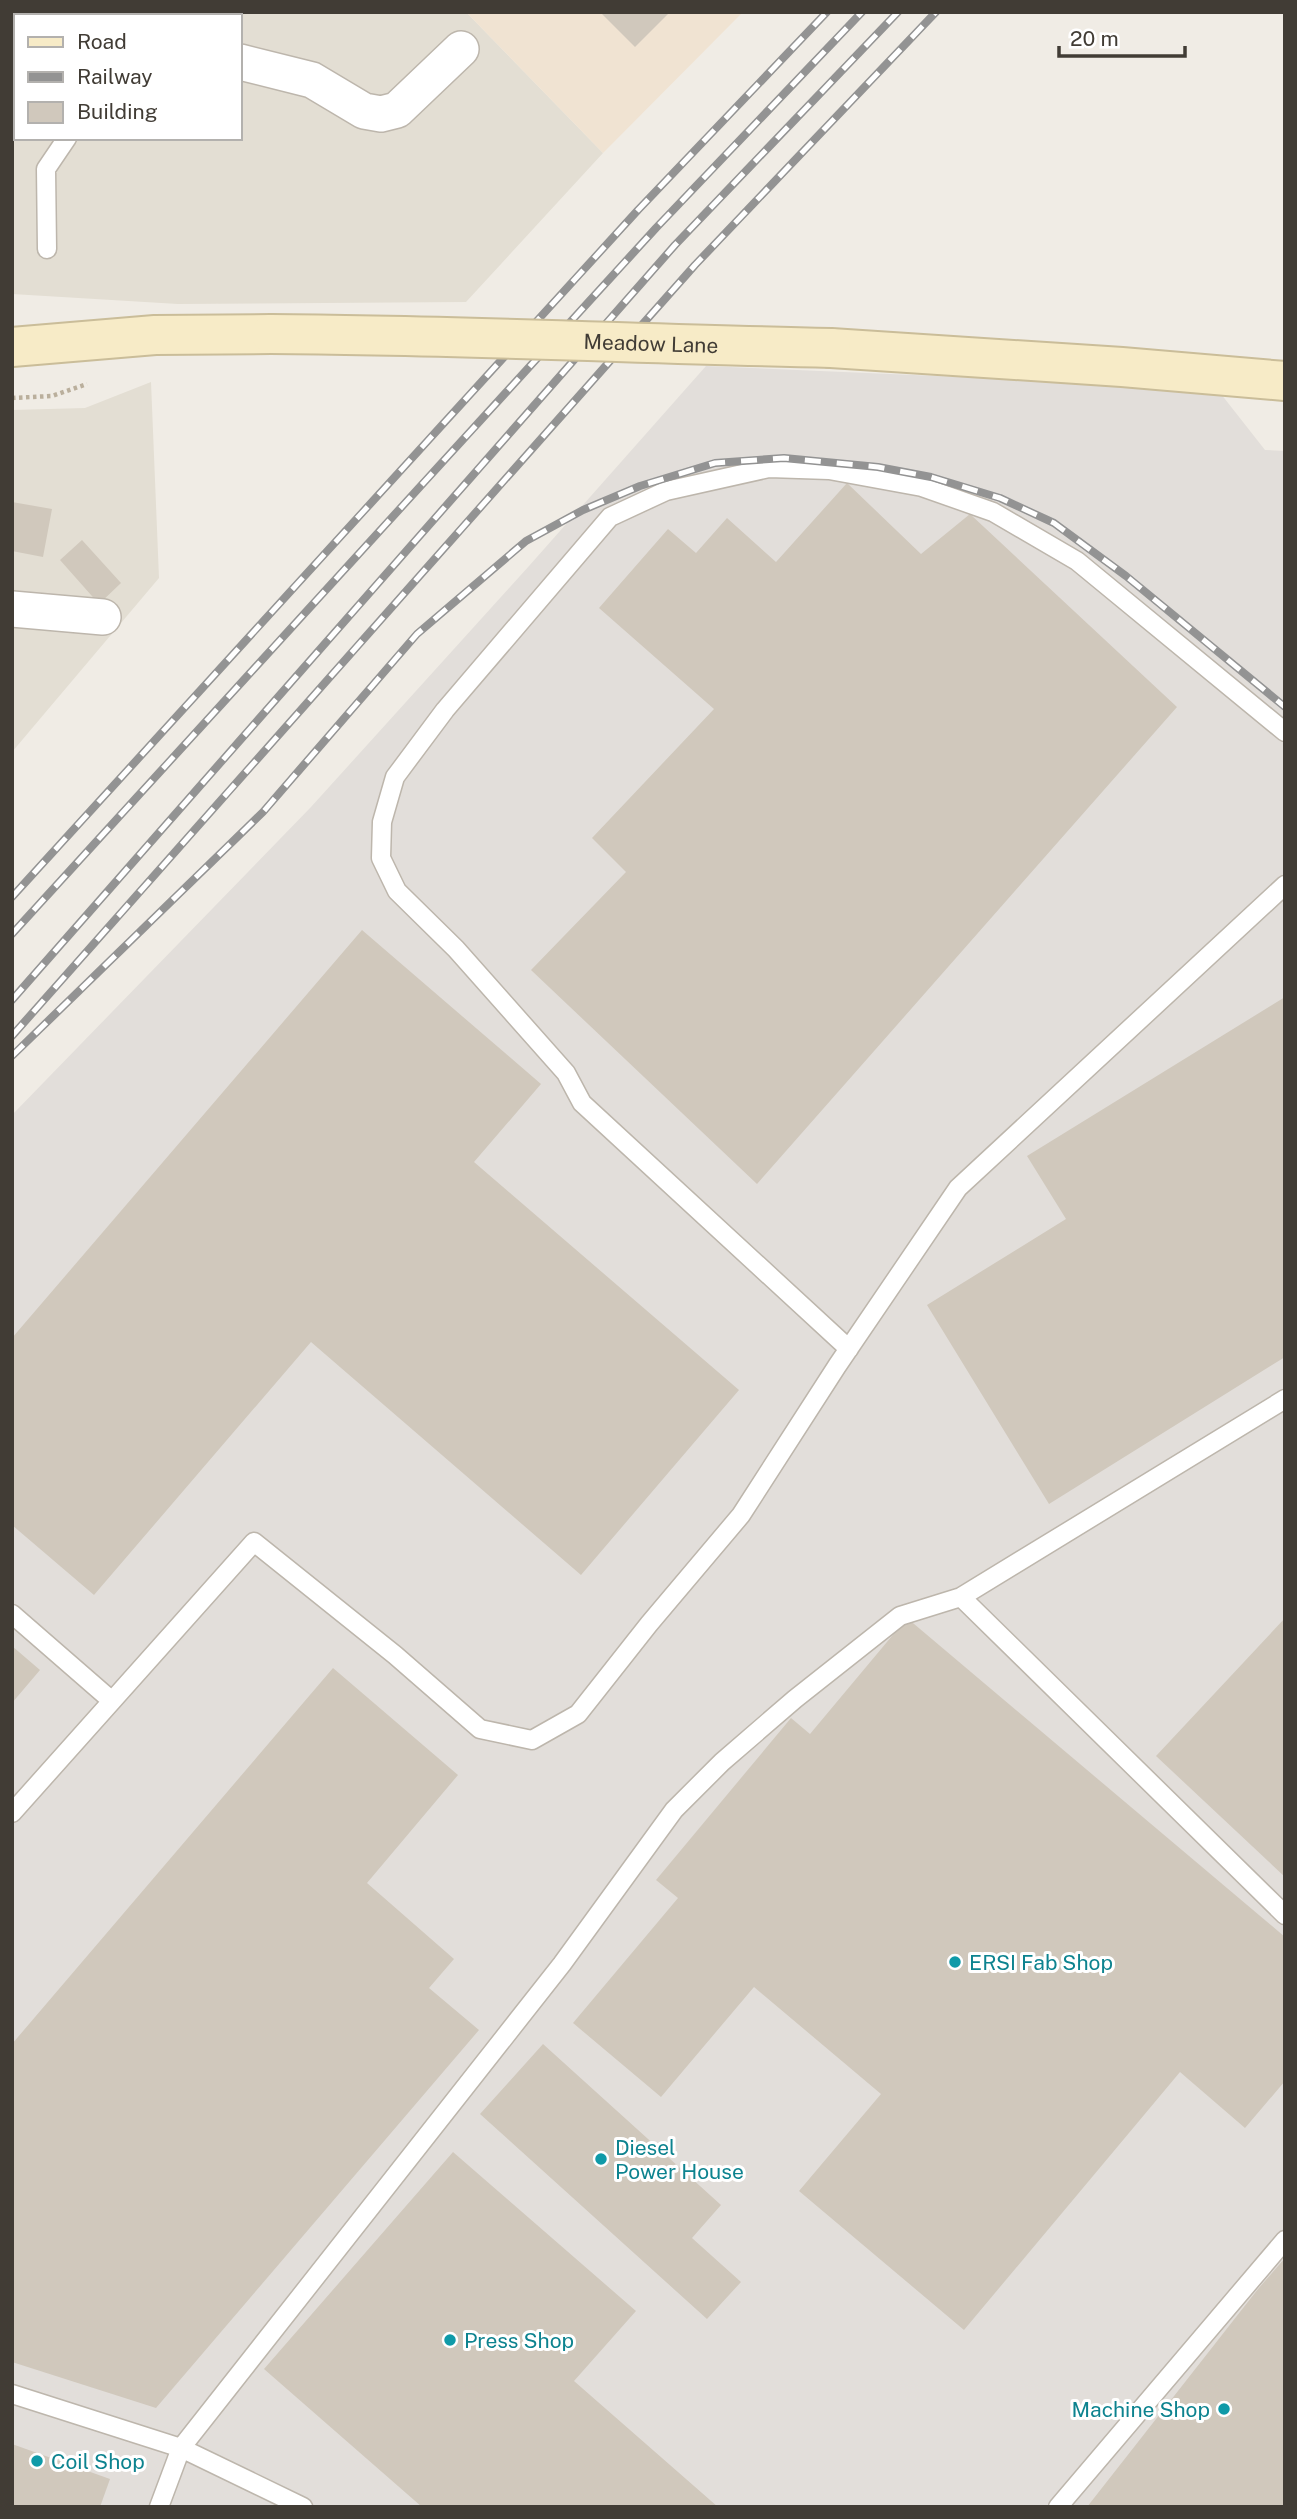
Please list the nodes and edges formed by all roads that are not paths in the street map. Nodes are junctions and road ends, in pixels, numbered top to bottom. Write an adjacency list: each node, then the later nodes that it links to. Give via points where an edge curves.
1 (461, 49): 2 (street, via 397,110 382,114 365,111 312,80)
2 (242, 62)
3 (66, 140): 4 (lane, via 46,169)
4 (47, 248)
5 (13, 345): 6 (street, Meadow Lane, bridge, via 155,335 429,335 831,348)
6 (1285, 381)
7 (12, 609): 8 (street)
8 (103, 618)
9 (1285, 732): 11 (lane, via 1077,561 993,512 922,487 829,470 769,468 666,491 610,517 445,710 396,777 382,822 382,858 397,891 456,949 566,1073 582,1103)
10 (1285, 885): 11 (lane, via 958,1188)
11 (849, 1349): 15 (lane, via 741,1516 579,1714 532,1740 480,1729 254,1542)
12 (1285, 1399): 13 (lane)
13 (961, 1597): 17 (lane); 20 (lane, via 900,1616 722,1762 674,1810 562,1964)
14 (12, 1614): 15 (lane)
15 (112, 1700): 16 (lane)
16 (12, 1813)
17 (1285, 1915)
18 (1285, 2240): 23 (lane)
19 (12, 2394): 20 (lane)
20 (181, 2448): 21 (lane); 22 (lane)
21 (159, 2507)
22 (303, 2507)
23 (1058, 2507)

